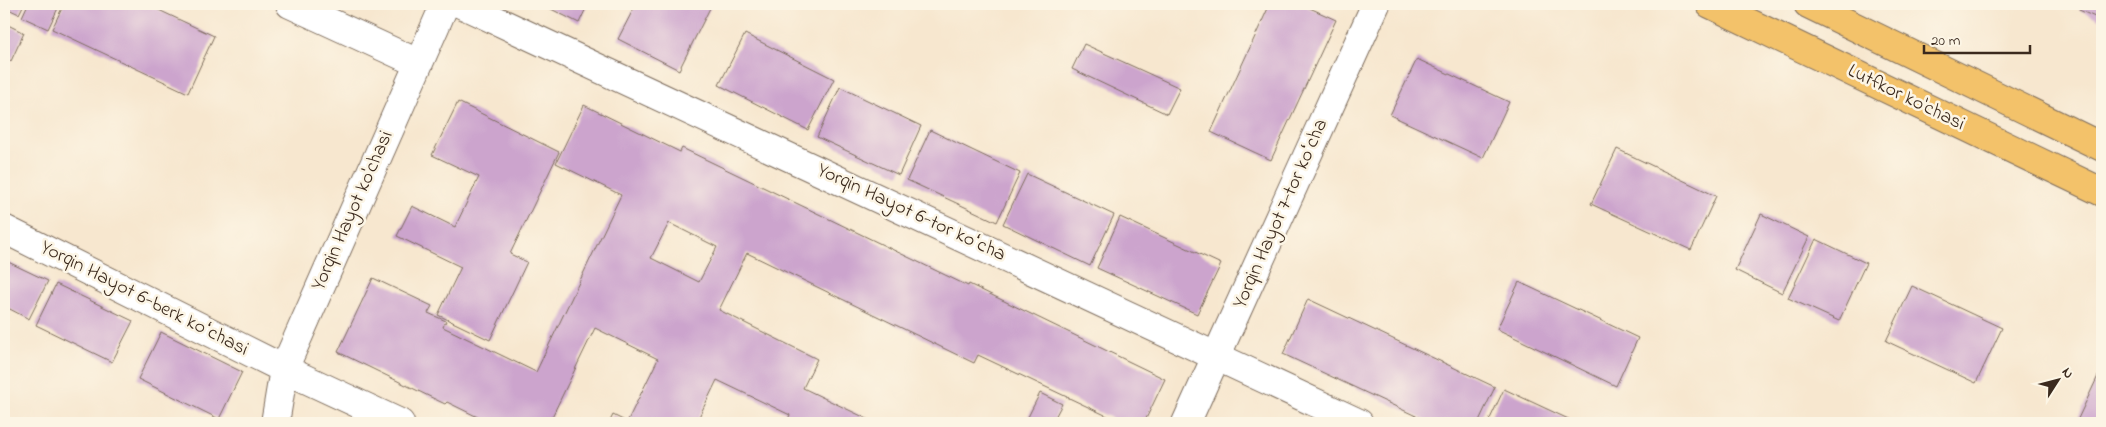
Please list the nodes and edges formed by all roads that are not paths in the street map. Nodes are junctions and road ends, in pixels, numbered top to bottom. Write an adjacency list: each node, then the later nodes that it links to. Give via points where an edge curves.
1 (290, 4): 7 (street)
2 (445, 4): 7 (street, Yorqin Hayot ko'chasi)
3 (461, 4): 11 (street, Yorqin Hayot 6-tor koʻcha)
4 (1376, 4): 11 (street, Yorqin Hayot 7-tor koʻcha)
5 (1710, 4): 9 (main road, Lutfkor ko'chasi)
6 (1808, 4): 8 (main road, Lutfkor ko'chasi)
7 (418, 63): 12 (street, Yorqin Hayot ko'chasi)
8 (2102, 147)
9 (2102, 192)
10 (4, 229): 12 (street, Yorqin Hayot 6-berk koʻchasi)
11 (1217, 356): 15 (street, Yorqin Hayot 7-tor koʻcha); 16 (street, Yorqin Hayot 6-tor koʻcha)
12 (284, 369): 13 (street, Yorqin Hayot ko'chasi); 14 (street, Yorqin Hayot 6-berk koʻchasi)
13 (275, 423)
14 (400, 423)
15 (1186, 423)
16 (1359, 423)

